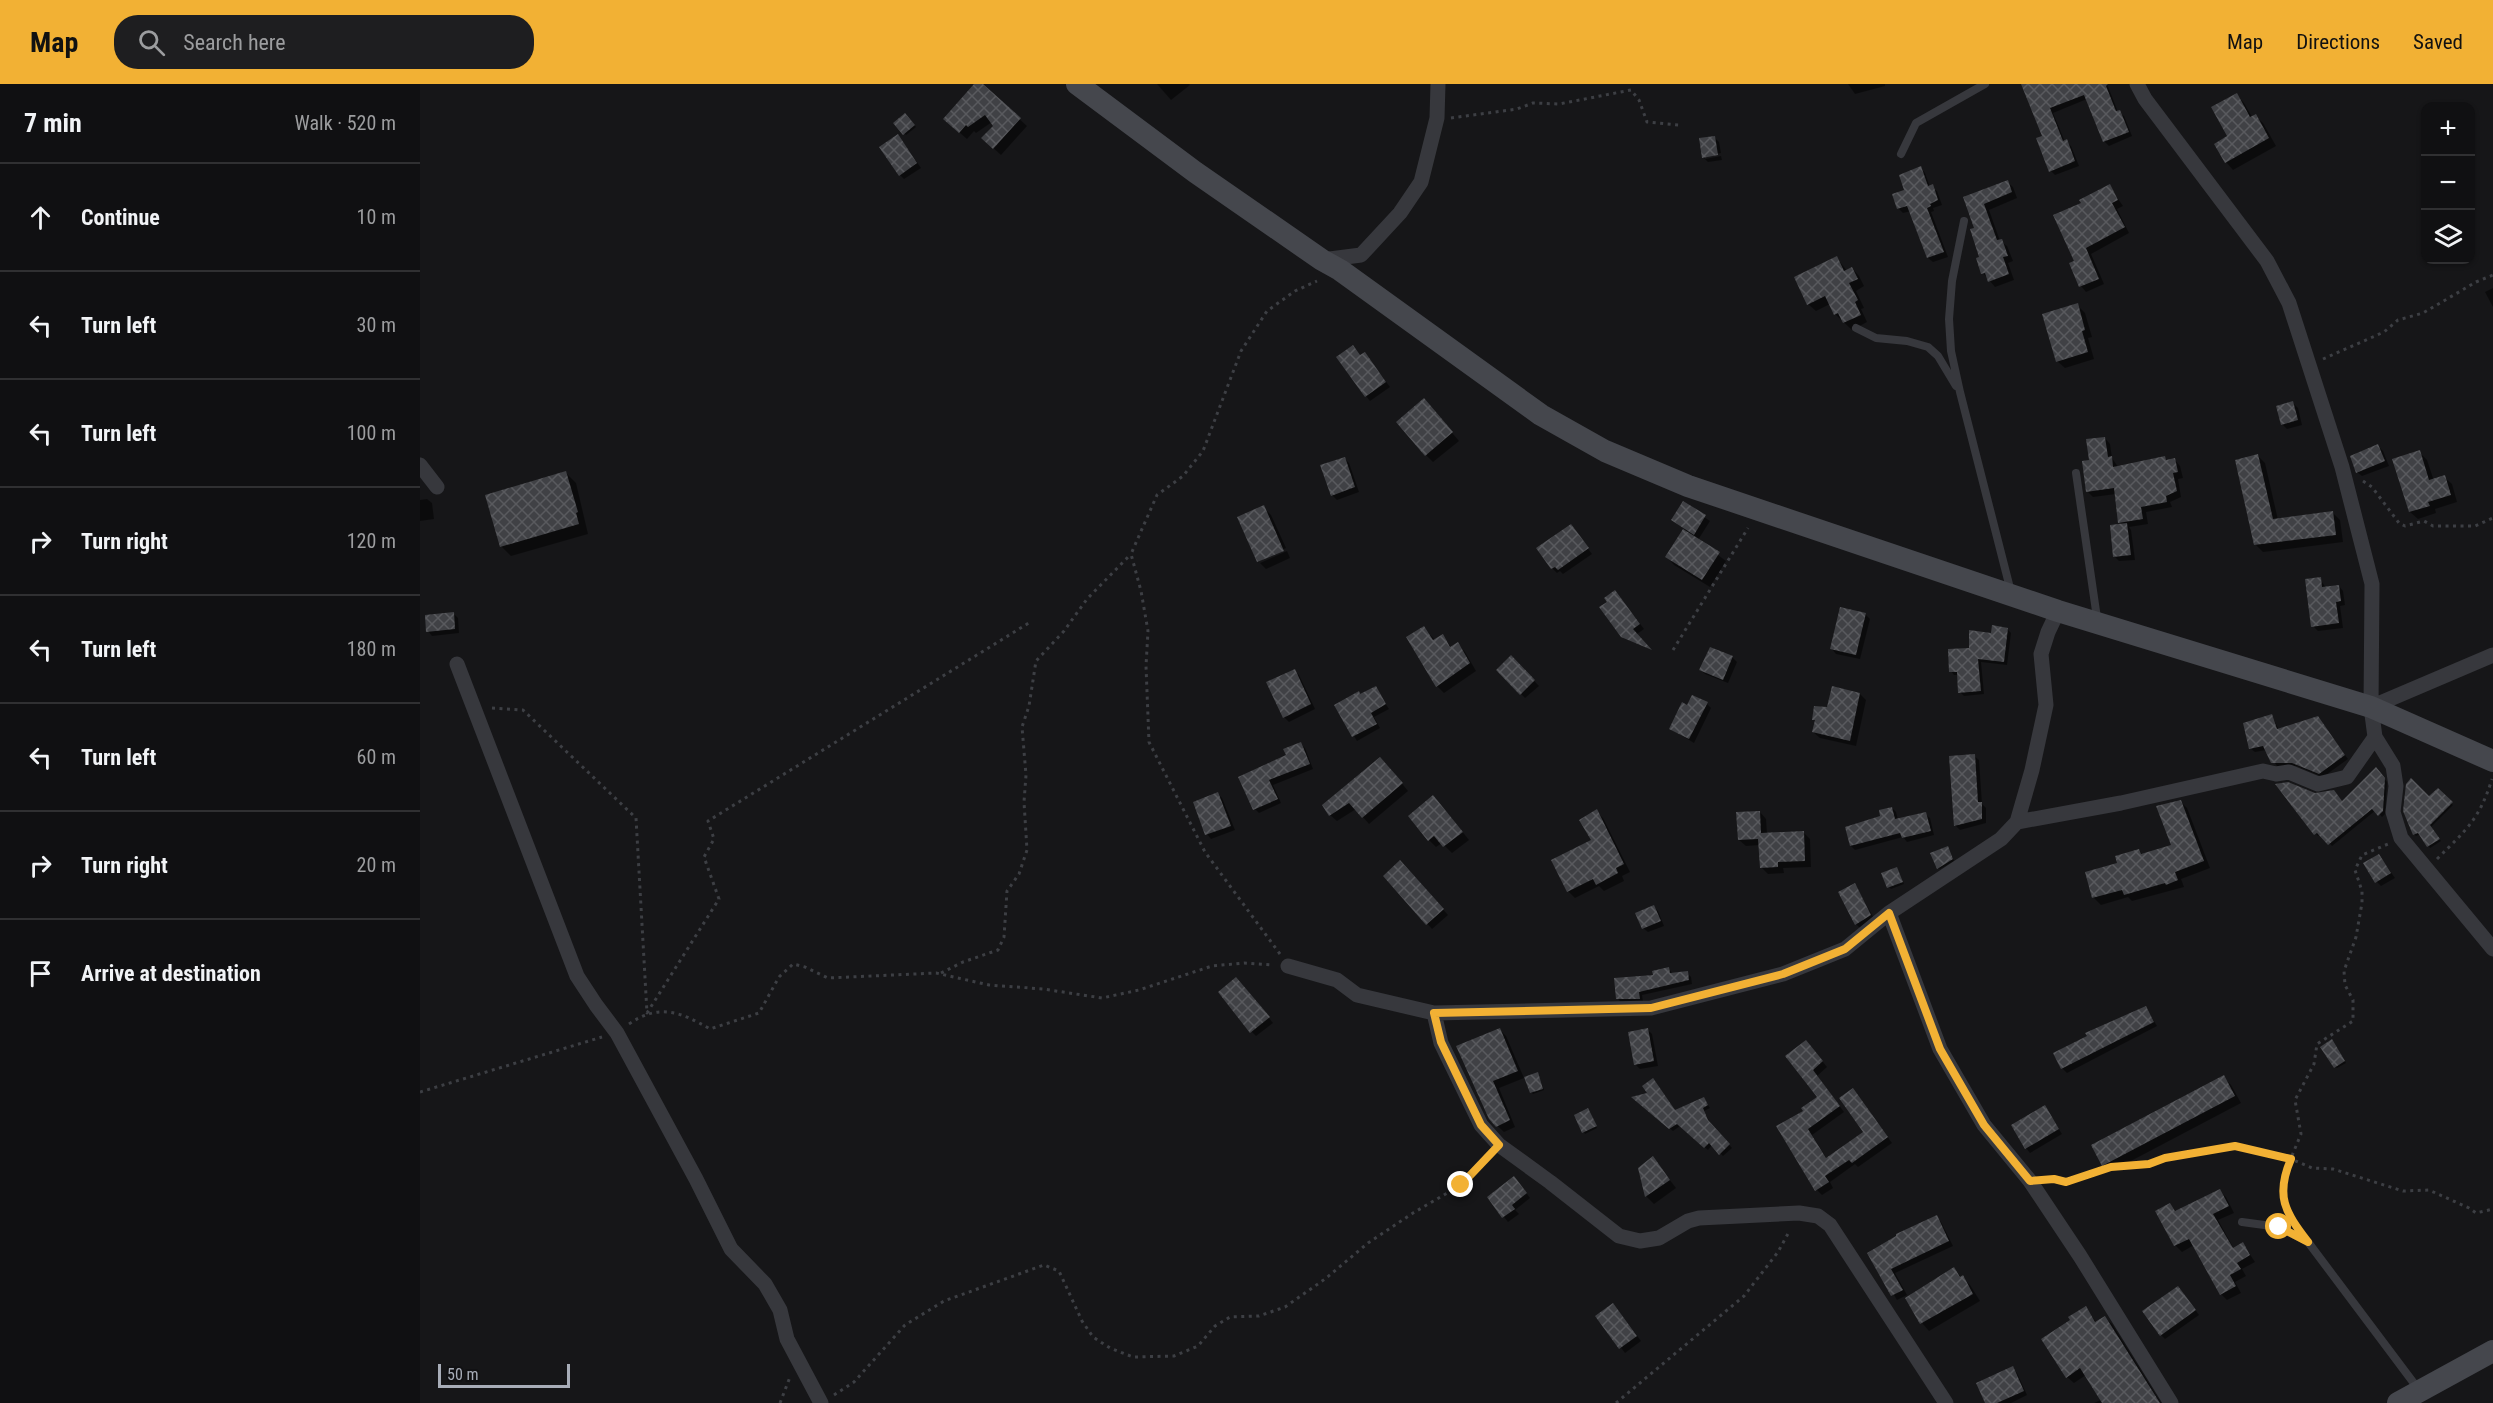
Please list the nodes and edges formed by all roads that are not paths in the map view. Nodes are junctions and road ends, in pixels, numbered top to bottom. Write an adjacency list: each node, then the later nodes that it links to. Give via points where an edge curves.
1 (1077, 84): 7 (street, via 1195,172)
2 (1438, 84): 7 (street, via 1437,118 1421,182 1400,213 1361,255)
3 (1985, 84): 5 (lane, via 1916,123)
4 (2137, 84): 18 (street, via 2267,261 2289,303 2342,467 2372,584)
5 (1901, 154)
6 (1964, 221): 9 (lane, via 1949,319)
7 (1331, 265): 13 (street, via 1541,415 1605,451 1688,486)
8 (1856, 328): 9 (lane, via 1876,338 1928,347)
9 (1960, 392): 13 (lane)
10 (420, 465): 12 (street)
11 (2076, 473): 15 (lane)
12 (437, 487)
13 (2011, 595): 14 (street)
14 (2058, 611): 15 (street); 21 (street, via 2042,654 2046,705)
15 (2097, 623): 18 (street)
16 (2493, 655): 18 (street)
17 (457, 664): 29 (street, via 577,975 617,1033 661,1111 731,1249 765,1284 780,1310 787,1339)
18 (2371, 707): 19 (street); 20 (street)
19 (2375, 737): 21 (street, via 2347,777 2318,784 2289,772 2263,771); 23 (street, via 2393,766 2394,812 2402,838)
20 (2493, 761)
21 (2017, 822): 22 (street, via 2001,839)
22 (1889, 913): 25 (street, via 1845,949 1783,974 1651,1008); 31 (street, via 1940,1049 1984,1125 2030,1181)
23 (2493, 949)
24 (1288, 966): 25 (street, via 1337,980 1357,995)
25 (1434, 1013): 30 (street, via 1441,1042 1481,1125 1499,1145 1619,1236 1640,1241 1659,1238 1699,1218 1799,1213 1818,1216 1830,1225)
26 (2242, 1222): 28 (lane, via 2279,1227 2308,1242)
27 (2493, 1350): 28 (street)
28 (2420, 1392): 32 (street)
29 (826, 1400)
30 (1946, 1403)
31 (2171, 1403)
32 (2398, 1403)

